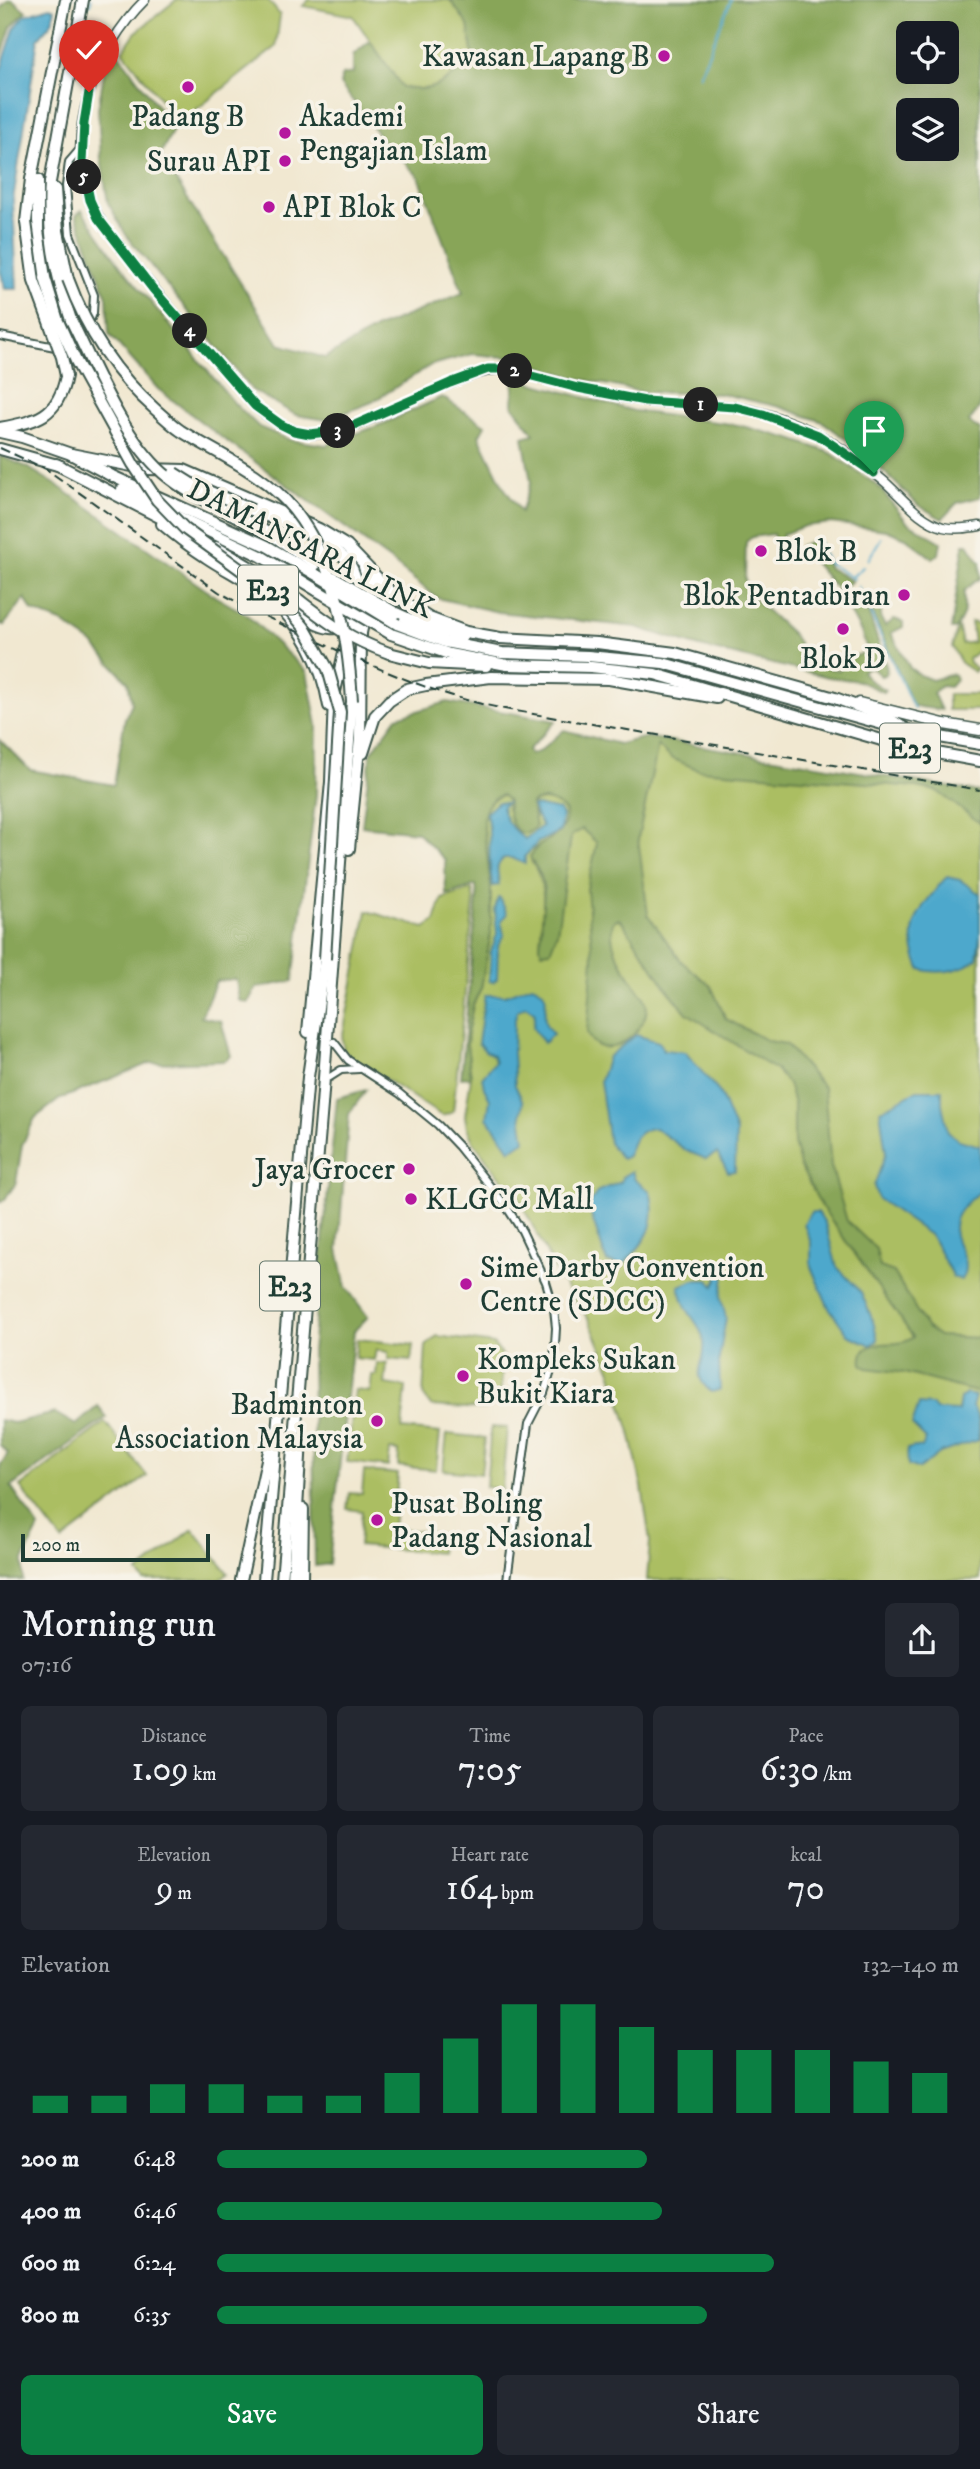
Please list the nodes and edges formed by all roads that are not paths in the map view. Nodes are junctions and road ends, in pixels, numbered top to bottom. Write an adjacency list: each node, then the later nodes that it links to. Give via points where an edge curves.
1 (66, 0): 5 (highway, E23)
2 (83, 0): 8 (highway, E23, via 55,151)
3 (145, 0): 4 (street, via 124,20 95,72)
4 (82, 147): 6 (street); 7 (street)
5 (39, 149): 11 (highway, bridge, via 26,222 34,281 66,376 63,393 41,418); 17 (highway, E23, bridge, via 38,230 58,321 133,464 157,500)
6 (82, 163): 7 (street); 16 (street, via 98,218 153,289 255,406 294,431 343,430 488,369 515,371 645,401 735,407 792,424 818,435 864,466 928,520 954,528)
7 (67, 172): 9 (street, via 70,234 94,295 90,321 74,338 55,346)
8 (63, 280): 10 (highway, bridge, via 71,320); 36 (highway, E23, bridge, via 103,352 125,380 178,429 235,461 278,494 294,511 326,565 342,623 352,701)
9 (0, 336)
10 (90, 358): 15 (highway, bridge, via 148,446 190,484 306,534 345,557 358,581 358,602 351,622 339,628 315,624); 21 (highway, bridge, via 131,434 162,472 334,576)
11 (0, 430): 13 (highway, DAMANSARA LINK / E23)
12 (0, 449): 14 (highway, DAMANSARA LINK / E23)
13 (71, 454): 18 (highway, via 147,469 184,470 319,528); 21 (highway, DAMANSARA LINK / E23, bridge, via 267,546)
14 (56, 464): 15 (highway); 21 (highway, DAMANSARA LINK / E23, bridge, via 217,534 261,555 318,592)
15 (144, 509): 30 (highway, via 206,558 271,598 290,619 321,671)
16 (980, 526)
17 (185, 529): 25 (highway, bridge, via 268,578 358,642 429,663); 36 (highway, E23, bridge, via 287,607 318,649 336,691 340,724)
18 (346, 546): 19 (highway); 20 (highway, via 368,572 371,586)
19 (408, 605): 20 (highway, via 395,599); 22 (highway, via 466,632)
20 (366, 612): 26 (highway, via 347,639); 28 (highway, via 361,633)
21 (395, 624): 23 (highway, via 486,642); 24 (highway, DAMANSARA LINK / E23, via 445,642 502,653); 25 (highway, DAMANSARA LINK / E23, via 449,654)
22 (609, 645): 23 (highway); 27 (highway, via 675,653)
23 (573, 648): 24 (highway, via 643,656)
24 (663, 663): 32 (highway, DAMANSARA LINK / E23)
25 (507, 665): 29 (highway, DAMANSARA LINK / E23, via 655,674)
26 (334, 696): 28 (highway, via 352,686); 30 (highway)
27 (835, 698): 31 (main road); 32 (highway)
28 (360, 702): 35 (highway)
29 (767, 709): 34 (highway, DAMANSARA LINK / E23, via 909,748); 35 (highway, via 609,679 491,677 426,685 407,689 375,716)
30 (332, 724): 39 (highway)
31 (980, 730)
32 (911, 732): 33 (highway, DAMANSARA LINK / E23)
33 (980, 744)
34 (980, 761)
35 (357, 773): 37 (highway)
36 (329, 960): 39 (highway, E23); 41 (highway, E23)
37 (334, 1042): 38 (street, via 342,1055); 40 (highway)
38 (361, 1069): 40 (street, via 341,1070); 50 (street, via 399,1093 458,1146 522,1231 554,1308 554,1362 528,1424)
39 (308, 1077): 43 (highway, E23)
40 (330, 1077): 41 (highway)
41 (322, 1105): 42 (highway, E23)
42 (299, 1387): 44 (highway); 47 (highway, E23)
43 (280, 1399): 45 (highway); 46 (highway, E23)
44 (300, 1475): 48 (highway); 49 (highway)
45 (241, 1580)
46 (264, 1580)
47 (282, 1580)
48 (293, 1580)
49 (302, 1580)
50 (507, 1580)

